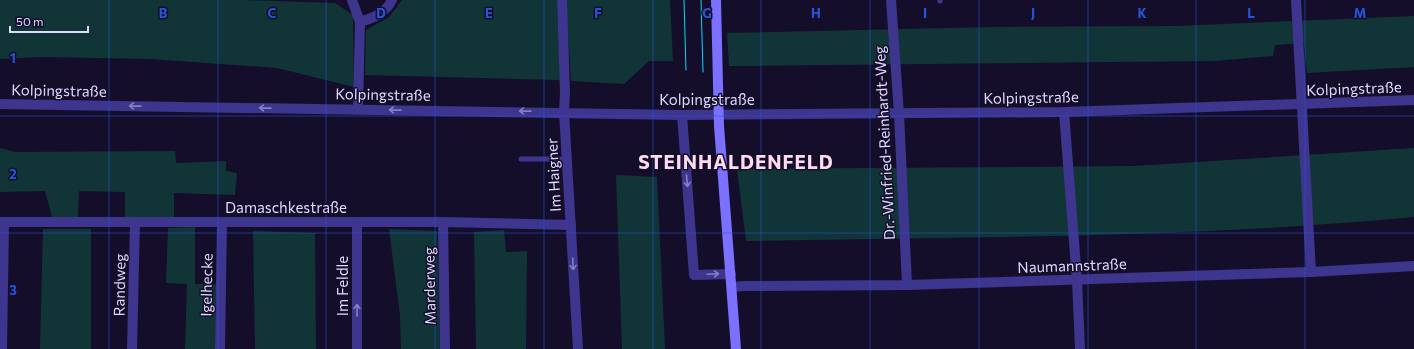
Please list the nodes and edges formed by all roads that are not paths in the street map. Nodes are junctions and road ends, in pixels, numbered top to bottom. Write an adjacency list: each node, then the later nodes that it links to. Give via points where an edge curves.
1 (352, 0): 7 (street)
2 (392, 0): 7 (street, via 376,17)
3 (562, 0): 12 (street, Im Haigner, via 566,93)
4 (716, 0): 14 (street)
5 (891, 0): 15 (street, Dr.-Winfried-Reinhardt-Weg)
6 (1296, 0): 10 (street)
7 (360, 22): 11 (street)
8 (1414, 100): 10 (street, Kolpingstraße)
9 (0, 104): 11 (street, Kolpingstraße, one-way to 9)
10 (1301, 105): 13 (street, Kolpingstraße); 26 (street)
11 (358, 109): 12 (street, Kolpingstraße, one-way to 11)
12 (564, 112): 16 (street, Kolpingstraße); 18 (street, Im Haigner)
13 (1064, 112): 15 (street, Kolpingstraße); 28 (street)
14 (718, 114): 15 (street, Kolpingstraße); 16 (street, Kolpingstraße); 27 (street)
15 (899, 114): 29 (street, Dr.-Winfried-Reinhardt-Weg)
16 (682, 115): 27 (street, one-way to 27, via 694,275)
17 (521, 159): 18 (lane)
18 (567, 159): 24 (street, Im Haigner)
19 (2, 222): 20 (street, Damaschkestraße); 31 (street)
20 (135, 222): 21 (street, Damaschkestraße); 32 (street, Randweg)
21 (222, 222): 23 (street, Damaschkestraße); 33 (street, Igelhecke)
22 (443, 222): 23 (street, Damaschkestraße); 24 (street, Damaschkestraße); 35 (street, Marderweg)
23 (357, 223): 34 (street, Im Feldle, one-way to 23)
24 (571, 225): 36 (street, Im Haigner, one-way to 36)
25 (1414, 266): 26 (street, Naumannstraße)
26 (1311, 272): 28 (street, Naumannstraße)
27 (731, 274): 30 (street)
28 (1077, 280): 29 (street, Naumannstraße); 38 (street)
29 (907, 285): 30 (street, Naumannstraße)
30 (732, 287): 37 (street)
31 (2, 349)
32 (132, 349)
33 (220, 349)
34 (357, 349)
35 (445, 349)
36 (578, 349)
37 (736, 349)
38 (1080, 349)

